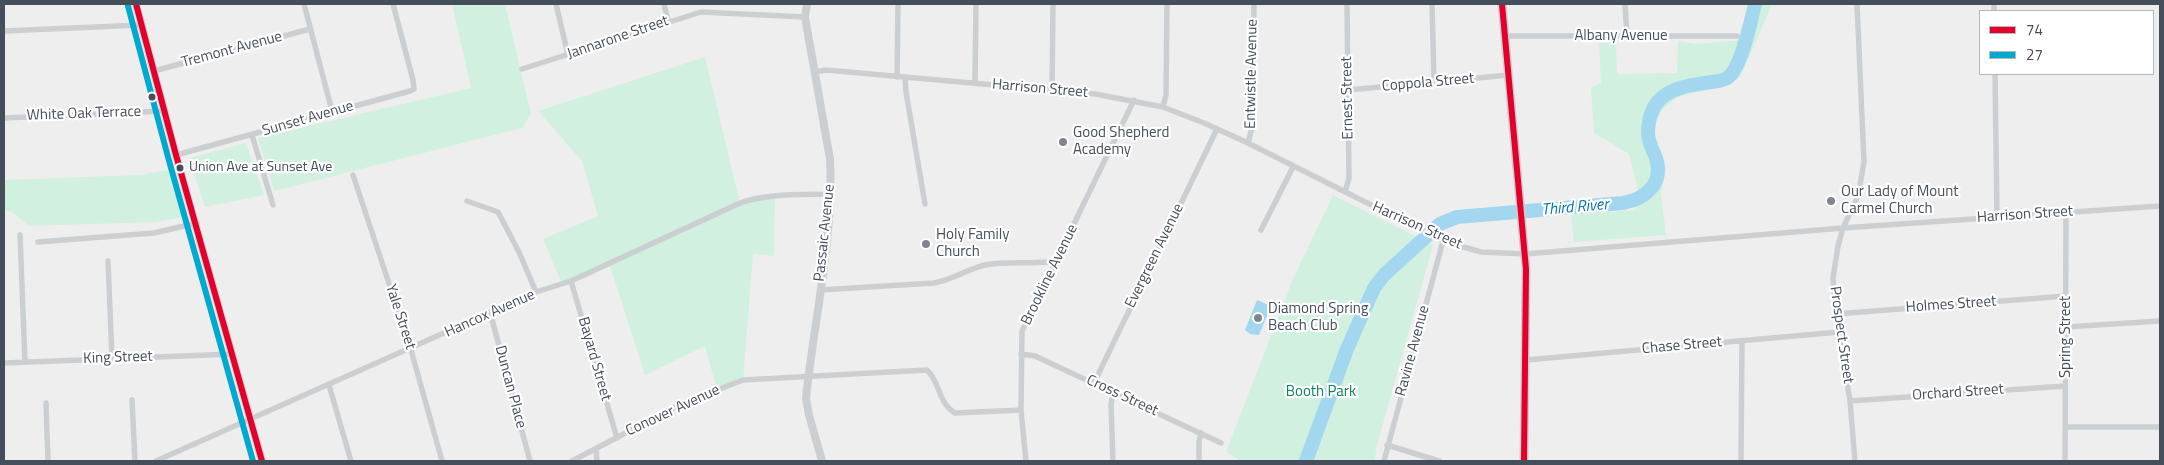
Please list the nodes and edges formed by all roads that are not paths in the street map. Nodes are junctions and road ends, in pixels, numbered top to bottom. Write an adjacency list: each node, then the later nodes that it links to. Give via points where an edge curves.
1 (136, 4): 19 (street)
2 (304, 4): 20 (street)
3 (393, 4): 40 (street, Sunset Avenue, via 414,88 410,92)
4 (556, 4): 25 (street)
5 (664, 4): 18 (street)
6 (806, 4): 17 (street, Passaic Avenue)
7 (898, 4): 31 (street)
8 (976, 4): 34 (street)
9 (1053, 4): 35 (street)
10 (1167, 4): 38 (street)
11 (1254, 4): 44 (street, Entwistle Avenue, via 1252,128)
12 (1347, 4): 36 (street, Ernest Street)
13 (1432, 4): 33 (street)
14 (1502, 4): 22 (main road)
15 (1625, 4): 23 (street)
16 (1857, 4): 57 (street, Prospect Street, via 1864,162 1858,196)
17 (805, 18): 18 (street, Jannarone Street, via 701,12); 28 (street, Passaic Avenue)
18 (668, 21): 25 (street, Jannarone Street)
19 (141, 25): 21 (street); 27 (street)
20 (310, 29): 27 (street, Tremont Avenue); 40 (street)
21 (4, 31)
22 (1505, 36): 23 (street, Albany Avenue); 29 (main road)
23 (1628, 36): 24 (street, Albany Avenue)
24 (1737, 36)
25 (568, 55): 26 (street, Jannarone Street)
26 (522, 69)
27 (154, 71): 39 (street)
28 (815, 72): 31 (street, Harrison Street, via 826,70); 49 (street, Passaic Avenue, via 830,159)
29 (1509, 75): 33 (street, Coppola Street); 62 (main road)
30 (1995, 75): 55 (street)
31 (897, 77): 32 (street, Harrison Street)
32 (905, 78): 34 (street, Harrison Street); 51 (street)
33 (1434, 82): 36 (street, Coppola Street)
34 (974, 83): 35 (street, Harrison Street)
35 (1052, 90): 37 (street, Harrison Street)
36 (1348, 90): 48 (street, Ernest Street, via 1349,178)
37 (1134, 100): 38 (street, Harrison Street); 64 (street, Brookline Avenue)
38 (1163, 107): 42 (street, Harrison Street)
39 (165, 111): 41 (street, White Oak Terrace); 45 (street)
40 (332, 112): 43 (street, Sunset Avenue)
41 (4, 118)
42 (1217, 129): 44 (street, Harrison Street); 83 (street, Evergreen Avenue)
43 (252, 135): 45 (street, Sunset Avenue); 52 (street)
44 (1248, 143): 46 (street, Harrison Street)
45 (176, 155): 56 (street)
46 (1293, 167): 48 (street, Harrison Street); 58 (street)
47 (353, 175): 75 (street, Yale Street)
48 (1345, 192): 60 (street, Harrison Street)
49 (831, 194): 65 (street, Hancox Avenue, via 755,198); 66 (street, Passaic Avenue)
50 (467, 201): 67 (street, via 498,212)
51 (925, 204)
52 (273, 205)
53 (2160, 206): 54 (street, Harrison Street)
54 (2066, 213): 55 (street, Harrison Street); 68 (street, Spring Street)
55 (1998, 217): 57 (street, Harrison Street)
56 (197, 223): 61 (street, via 154,233); 76 (street)
57 (1843, 228): 62 (street, Harrison Street); 70 (street, Prospect Street, via 1833,278)
58 (1261, 230)
59 (20, 234): 81 (street)
60 (1442, 240): 62 (street, Harrison Street, via 1481,252); 97 (street, Ravine Avenue)
61 (38, 242)
62 (1525, 254): 79 (main road)
63 (108, 261): 78 (street)
64 (1056, 264): 66 (street, via 991,264 979,266 948,281); 77 (street, Brookline Avenue, via 1022,331)
65 (571, 280): 67 (street, Hancox Avenue); 95 (street, Bayard Street)
66 (820, 290): 82 (street, Passaic Avenue)
67 (536, 292): 69 (street, Hancox Avenue)
68 (2066, 296): 70 (street, Holmes Street); 72 (street, Spring Street)
69 (490, 312): 75 (street, Hancox Avenue); 105 (street, Duncan Place)
70 (1836, 314): 73 (street, Prospect Street)
71 (2160, 322): 72 (street)
72 (2066, 327): 85 (street, Spring Street)
73 (1839, 332): 74 (street, Chase Street); 88 (street, Prospect Street)
74 (1742, 341): 79 (street, Chase Street); 115 (street)
75 (411, 350): 84 (street, Hancox Avenue); 104 (street, Yale Street)
76 (233, 354): 78 (street, King Street); 91 (street)
77 (1021, 354): 83 (street, Cross Street, via 1035,356); 90 (street, Brookline Avenue)
78 (112, 358): 81 (street, King Street)
79 (1526, 360): 114 (main road)
80 (4, 362): 81 (street, King Street)
81 (26, 362)
82 (808, 377): 90 (street, Conover Avenue, via 927,370 932,374 946,407 955,413); 95 (street, Conover Avenue, via 743,380 681,404); 108 (street, Passaic Avenue, via 806,398)
83 (1094, 383): 86 (street, Cross Street)
84 (329, 385): 91 (street, Hancox Avenue); 103 (street)
85 (2066, 386): 88 (street, Orchard Street); 92 (street, Spring Street)
86 (1113, 392): 94 (street, Cross Street); 110 (street)
87 (132, 400): 100 (street)
88 (1850, 401): 116 (street, Prospect Street)
89 (46, 403): 99 (street)
90 (1021, 410): 109 (street, Brookline Avenue)
91 (251, 419): 101 (street, Hancox Avenue); 102 (street)
92 (2066, 427): 93 (street); 117 (street, Spring Street)
93 (2160, 427)
94 (1201, 433): 96 (street, Cross Street); 111 (street)
95 (616, 438): 98 (street, Conover Avenue)
96 (1221, 443)
97 (1387, 445): 112 (street, Ravine Avenue); 113 (street)
98 (596, 449): 106 (street, Conover Avenue); 107 (street)
99 (48, 461)
100 (135, 461)
101 (160, 461)
102 (262, 461)
103 (351, 461)
104 (442, 461)
105 (530, 461)
106 (572, 461)
107 (597, 461)
108 (822, 461)
109 (1026, 461)
110 (1114, 461)
111 (1199, 461)
112 (1384, 461)
113 (1440, 461)
114 (1524, 461)
115 (1741, 461)
116 (1855, 461)
117 (2065, 461)

